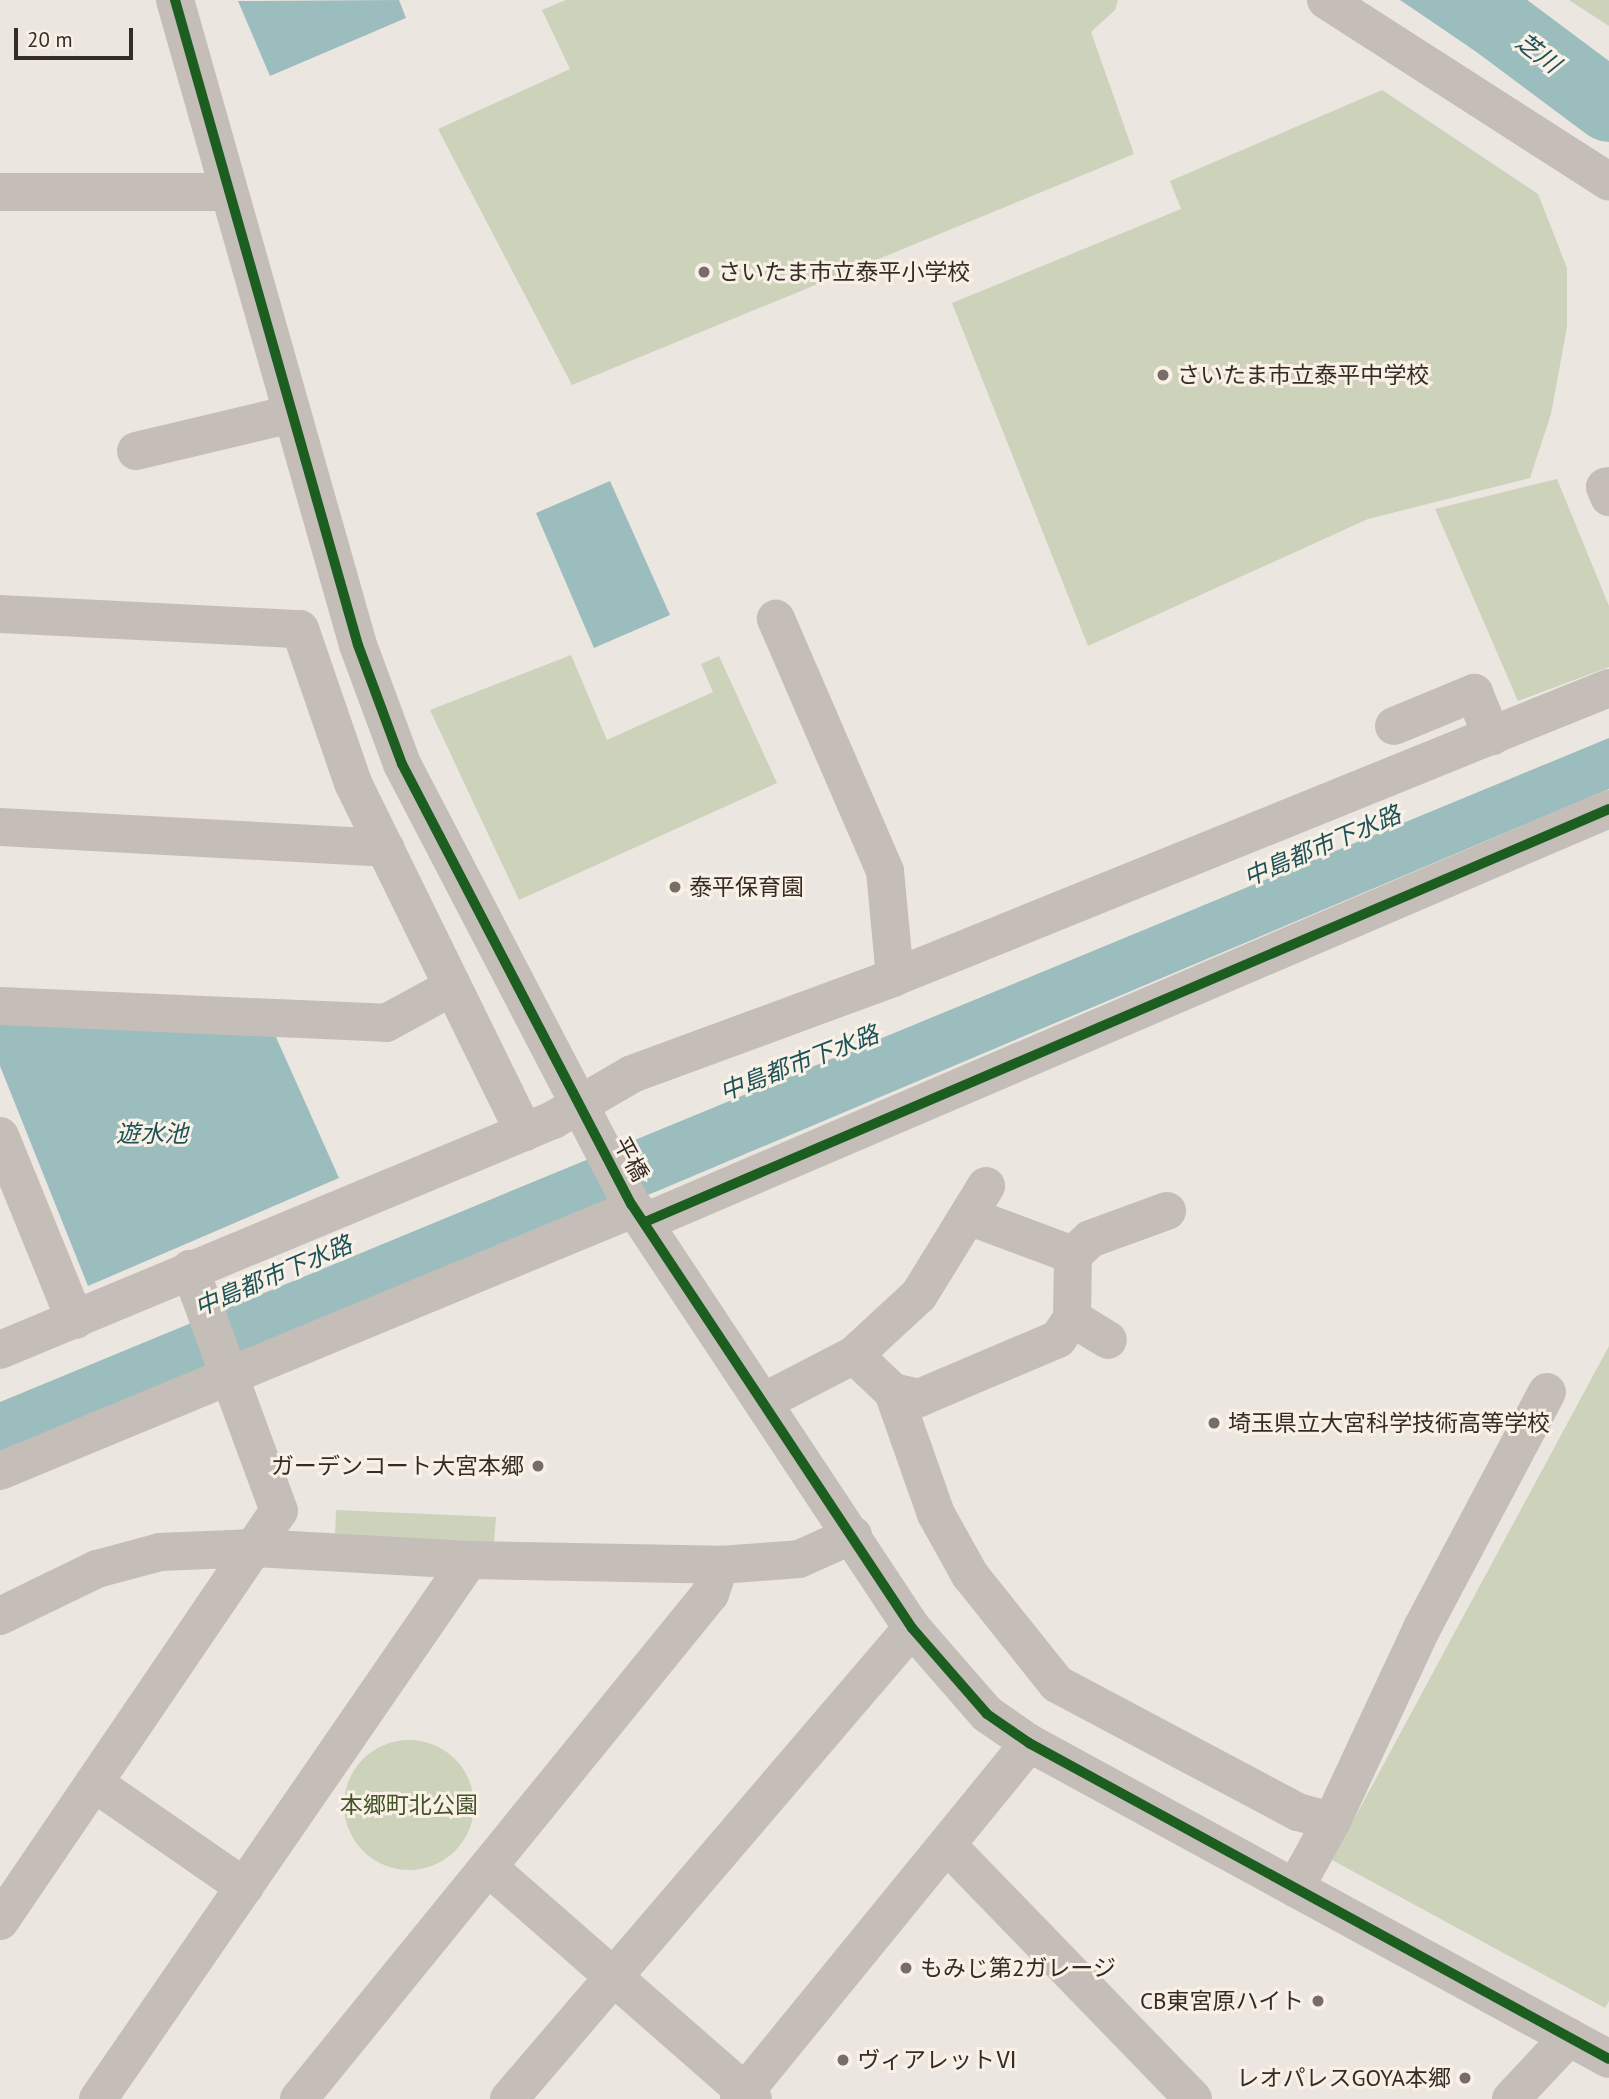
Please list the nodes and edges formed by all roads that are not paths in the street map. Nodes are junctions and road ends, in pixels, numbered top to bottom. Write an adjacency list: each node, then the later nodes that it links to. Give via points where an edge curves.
1 (175, 0): 5 (street, 平橋)
2 (1326, 0): 3 (street)
3 (1609, 182)
4 (0, 192): 5 (street)
5 (226, 192): 6 (street, 平橋)
6 (290, 414): 7 (street); 21 (street, 平橋, via 358,645 402,764)
7 (136, 451)
8 (1609, 486): 9 (street, via 1605,488)
9 (1609, 497)
10 (0, 614): 17 (street, via 300,629 353,783)
11 (776, 619): 18 (street, via 885,871)
12 (1609, 688): 14 (street)
13 (1394, 726): 14 (street, via 1474,693)
14 (1492, 736): 18 (street)
15 (1609, 809): 25 (street)
16 (0, 827): 17 (street)
17 (385, 848): 19 (street)
18 (895, 977): 21 (street, via 632,1074)
19 (452, 986): 20 (street, via 386,1023); 22 (street)
20 (0, 1006)
21 (586, 1119): 22 (street); 25 (street, 平橋)
22 (524, 1132): 27 (street)
23 (0, 1137): 29 (street)
24 (1167, 1211): 26 (street, via 1090,1239)
25 (637, 1212): 33 (street); 36 (street, 平橋)
26 (1073, 1255): 28 (street); 32 (street, via 977,1201 919,1295)
27 (196, 1284): 29 (street); 33 (street)
28 (1072, 1318): 30 (street); 34 (street, via 1058,1339 941,1392 919,1398)
29 (75, 1320): 31 (street)
30 (1108, 1340)
31 (0, 1350)
32 (854, 1354): 34 (street); 36 (street)
33 (227, 1362): 37 (street); 39 (street, via 279,1511)
34 (893, 1392): 46 (street, via 943,1526 971,1575 1057,1684 1298,1812)
35 (1547, 1392): 46 (street, via 1422,1628)
36 (765, 1401): 38 (street, 平橋)
37 (0, 1471)
38 (853, 1535): 41 (street, via 799,1559); 43 (street, 平橋)
39 (255, 1548): 40 (street); 42 (street, via 160,1552 97,1569); 45 (street)
40 (469, 1560): 41 (street); 49 (street)
41 (720, 1565): 48 (street, via 710,1594)
42 (0, 1616)
43 (912, 1628): 44 (street, 平橋, via 987,1714); 52 (street)
44 (1029, 1743): 47 (street); 50 (street, 平橋)
45 (94, 1783): 49 (street); 51 (street)
46 (1332, 1821): 50 (street)
47 (948, 1846): 55 (street); 59 (street)
48 (488, 1867): 52 (street); 57 (street)
49 (244, 1887): 56 (street)
50 (1295, 1888): 53 (street, 平橋)
51 (0, 1921)
52 (613, 1978): 55 (street); 58 (street)
53 (1569, 2037): 54 (street, 平橋); 60 (street)
54 (1609, 2059)
55 (746, 2097)
56 (98, 2099)
57 (299, 2099)
58 (509, 2099)
59 (1193, 2099)
60 (1511, 2099)

